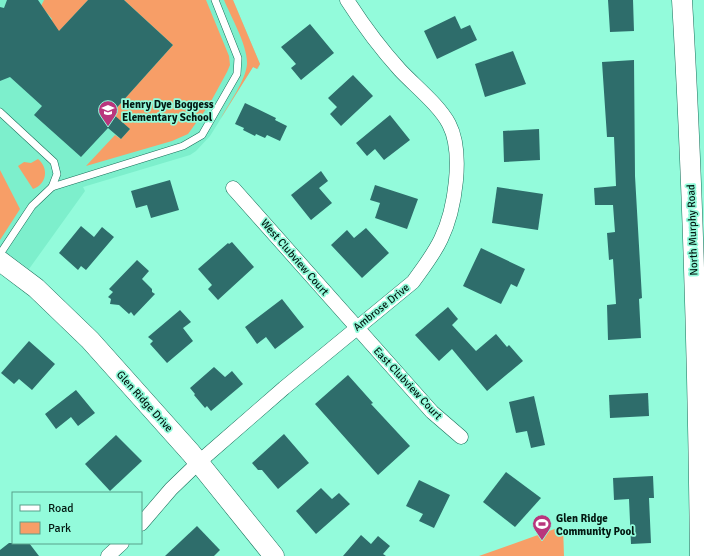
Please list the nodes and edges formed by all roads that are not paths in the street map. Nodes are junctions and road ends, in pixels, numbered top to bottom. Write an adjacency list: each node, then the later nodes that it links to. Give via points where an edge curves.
1 (215, 0): 5 (lane, via 238,58 237,74 202,135 183,146)
2 (347, 0): 9 (street, Ambrose Drive, via 379,46 448,122 455,136 456,156 456,185 442,238 413,282)
3 (682, 0): 10 (main road, North Murphy Road)
4 (0, 112): 5 (lane, via 54,162 57,174)
5 (52, 187): 7 (lane, via 32,206)
6 (233, 188): 9 (street, West Clubview Court)
7 (0, 254)
8 (0, 261): 12 (main road, Glen Ridge Drive, via 36,288 90,340)
9 (356, 327): 11 (street, East Clubview Court, via 432,412); 12 (street, Ambrose Drive)
10 (702, 434): 17 (main road, North Murphy Road)
11 (461, 437)
12 (199, 462): 13 (street, Ambrose Drive); 16 (main road, Glen Ridge Drive)
13 (142, 523)
14 (121, 544): 15 (street)
15 (108, 556)
16 (274, 556)
17 (700, 556)

